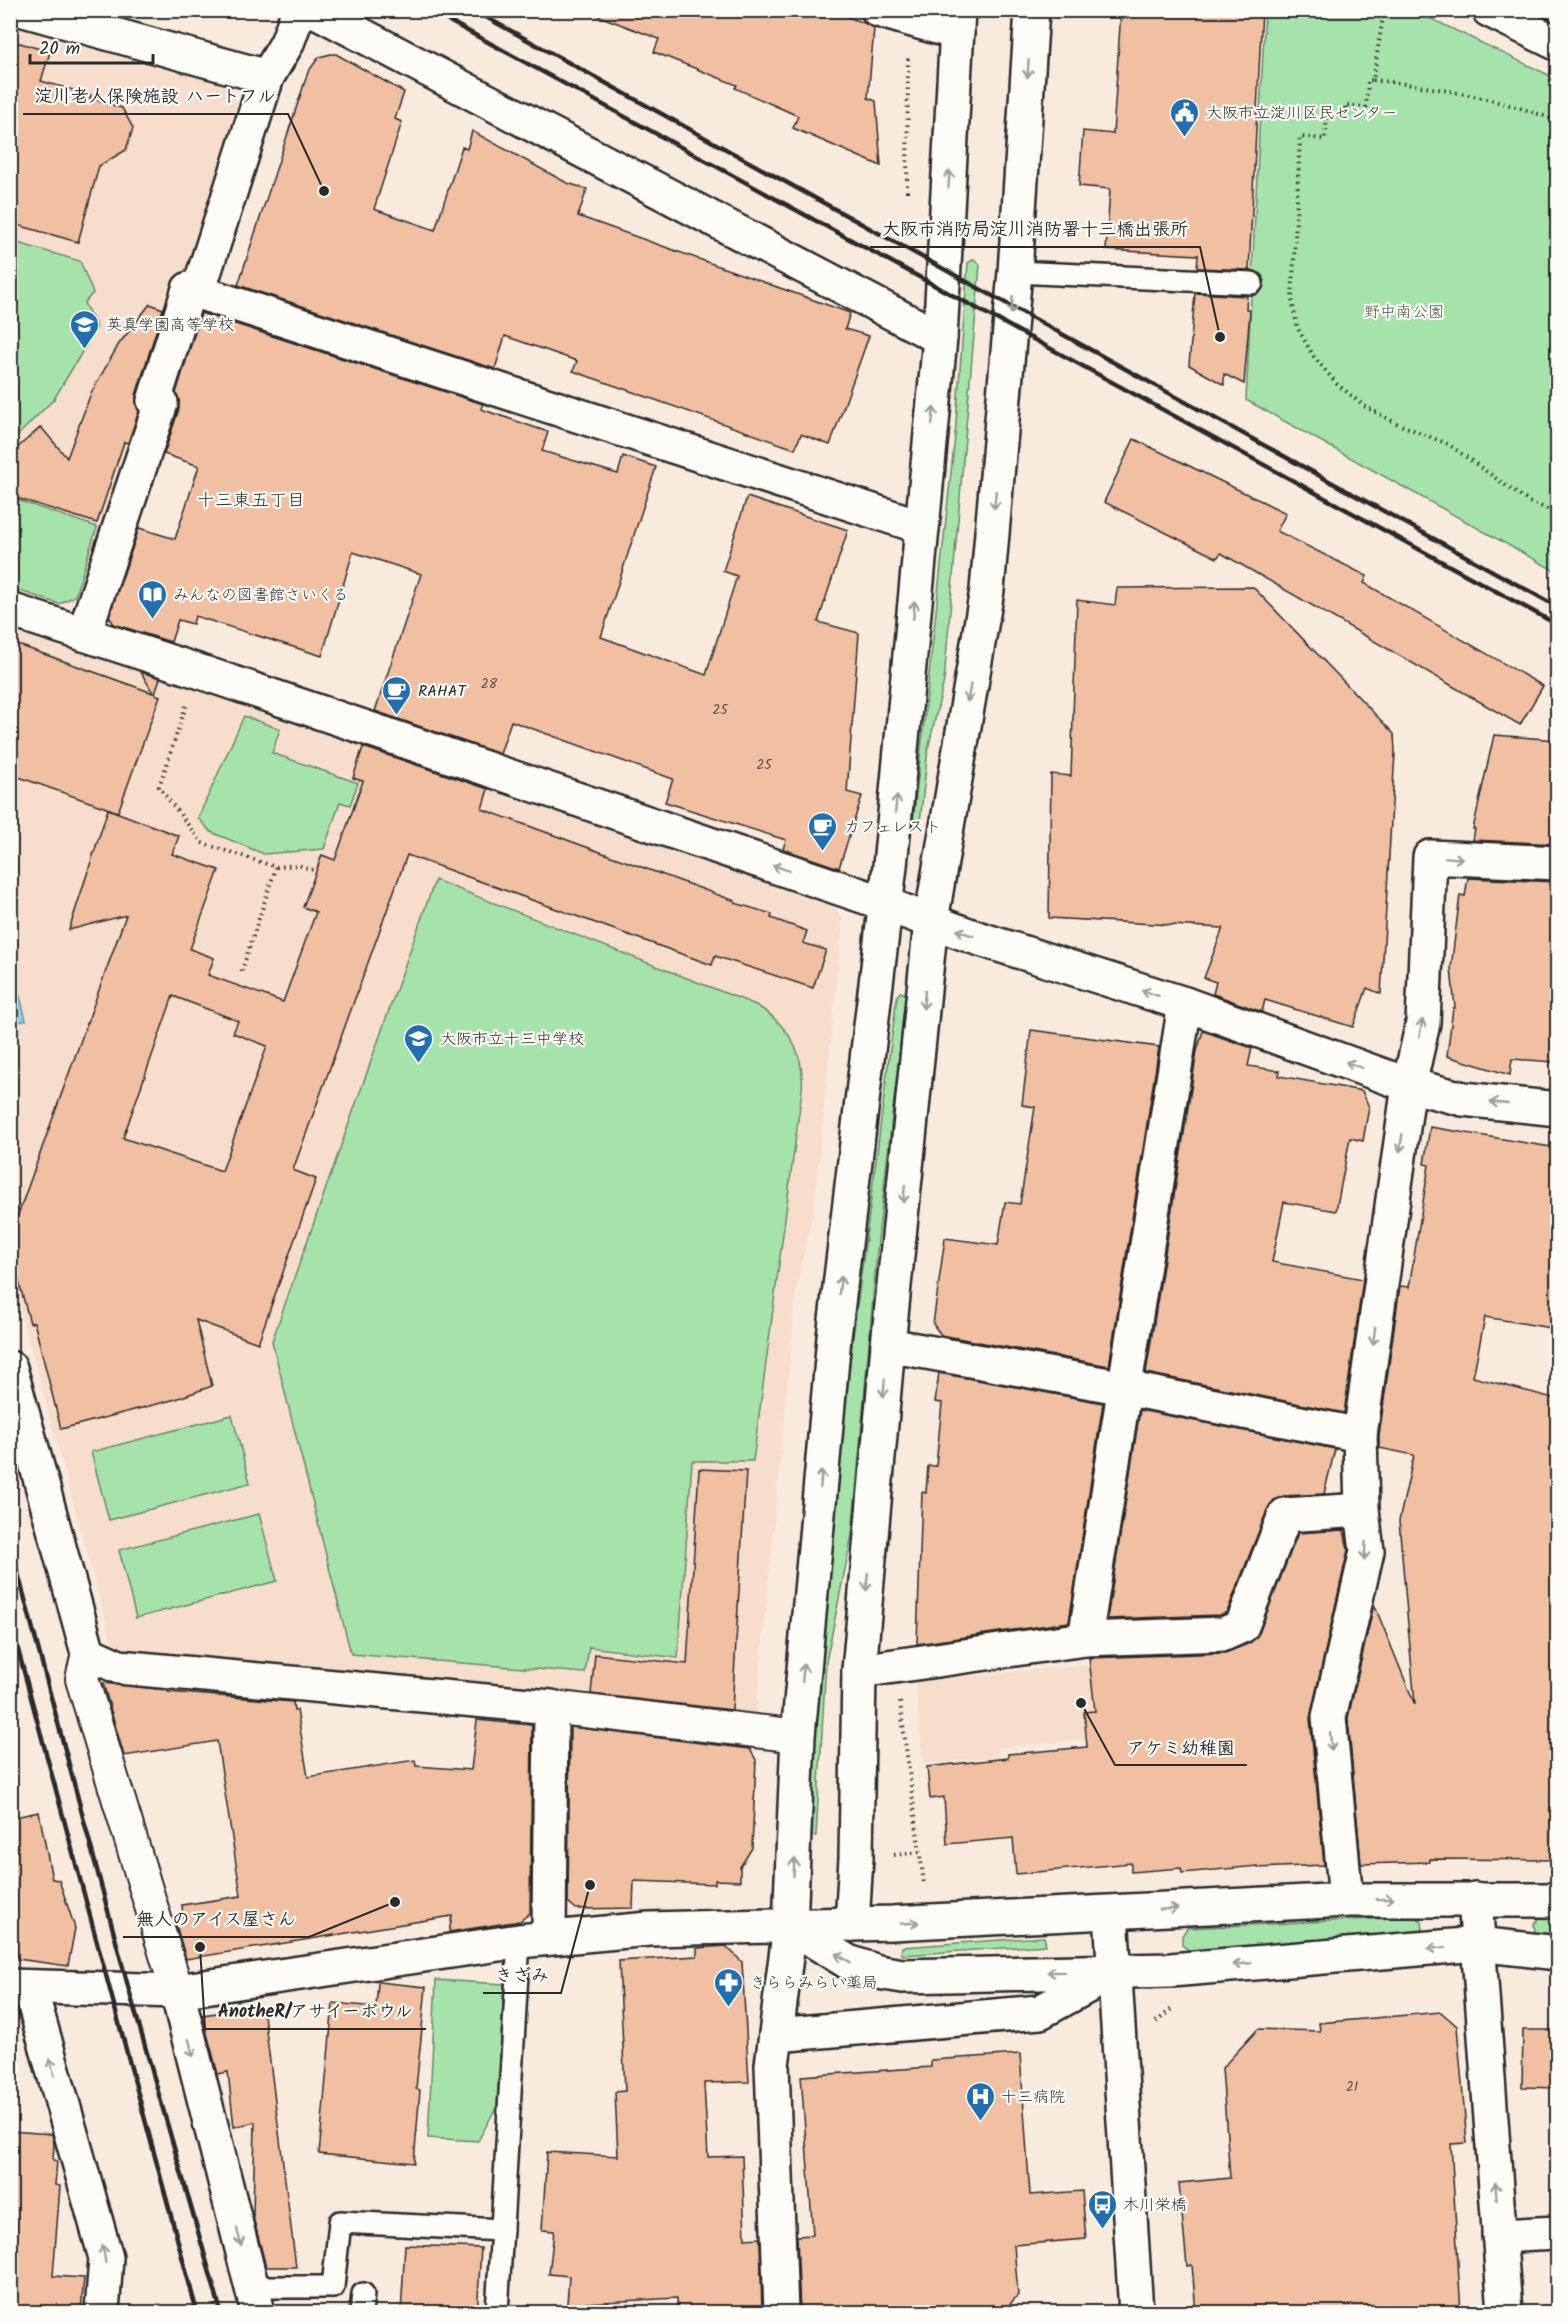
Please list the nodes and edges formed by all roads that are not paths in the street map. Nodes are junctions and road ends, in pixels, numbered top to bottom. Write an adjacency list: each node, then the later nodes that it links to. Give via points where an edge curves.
1 (24, 10): 9 (street)
2 (299, 10): 9 (street, via 287,43)
3 (314, 10): 13 (street)
4 (878, 10): 7 (street)
5 (1032, 10): 10 (street, one-way to 10)
6 (1489, 10): 8 (street)
7 (958, 22): 13 (street, one-way to 7)
8 (1557, 44)
9 (267, 77): 12 (street)
10 (1015, 272): 11 (lane); 19 (street, one-way to 19, via 987,590)
11 (1252, 283)
12 (198, 292): 14 (street); 16 (street, via 189,289 154,401 161,404)
13 (940, 338): 14 (street, one-way to 13)
14 (921, 527): 18 (street, one-way to 14)
15 (10, 610): 16 (street)
16 (84, 634): 18 (street, one-way to 16)
17 (1557, 863): 21 (street, one-way to 17, via 1423,1023 1430,857)
18 (885, 904): 19 (street); 32 (street, one-way to 18, via 834,1337)
19 (931, 921): 20 (street, one-way to 19); 23 (street, one-way to 23)
20 (1185, 1004): 21 (street, one-way to 20); 25 (street)
21 (1409, 1085): 22 (street, one-way to 21, via 1463,1099); 26 (street, one-way to 26)
22 (1557, 1109)
23 (888, 1345): 25 (street); 30 (street, one-way to 30)
24 (10, 1368): 29 (street)
25 (1125, 1388): 26 (street); 28 (street)
26 (1360, 1435): 27 (street)
27 (1362, 1510): 28 (street, via 1285,1515 1242,1626 1224,1634); 34 (street, one-way to 34, via 1367,1551 1329,1717)
28 (1085, 1639): 30 (street)
29 (88, 1653): 31 (street, via 119,1667); 44 (street, via 82,1679)
30 (859, 1671): 37 (street)
31 (551, 1707): 32 (street); 39 (street)
32 (798, 1736): 38 (street, one-way to 32)
33 (1474, 1899): 34 (street, one-way to 33); 35 (street); 40 (street)
34 (1346, 1900): 36 (street, one-way to 34)
35 (1557, 1900)
36 (1111, 1914): 37 (street, one-way to 36); 42 (street)
37 (852, 1924): 38 (street)
38 (790, 1926): 39 (street, via 649,1929); 42 (street, one-way to 38, via 903,1976 849,1962); 45 (street)
39 (534, 1940): 44 (street); 46 (lane)
40 (1477, 1944): 41 (street); 42 (street, one-way to 42, via 1171,1970); 48 (street, one-way to 40)
41 (1557, 1953)
42 (1114, 1971): 45 (street, via 1040,2012); 53 (street)
43 (20, 1987): 44 (street); 50 (street, one-way to 43, via 106,2258)
44 (177, 1991): 49 (street, one-way to 49)
45 (776, 2035): 52 (street, via 772,2066)
46 (502, 2230): 49 (lane, via 340,2222 333,2287); 51 (lane)
47 (1557, 2233): 48 (street)
48 (1499, 2236): 54 (street)
49 (254, 2300)
50 (102, 2313)
51 (497, 2313)
52 (781, 2313)
53 (1136, 2313)
54 (1505, 2313)

